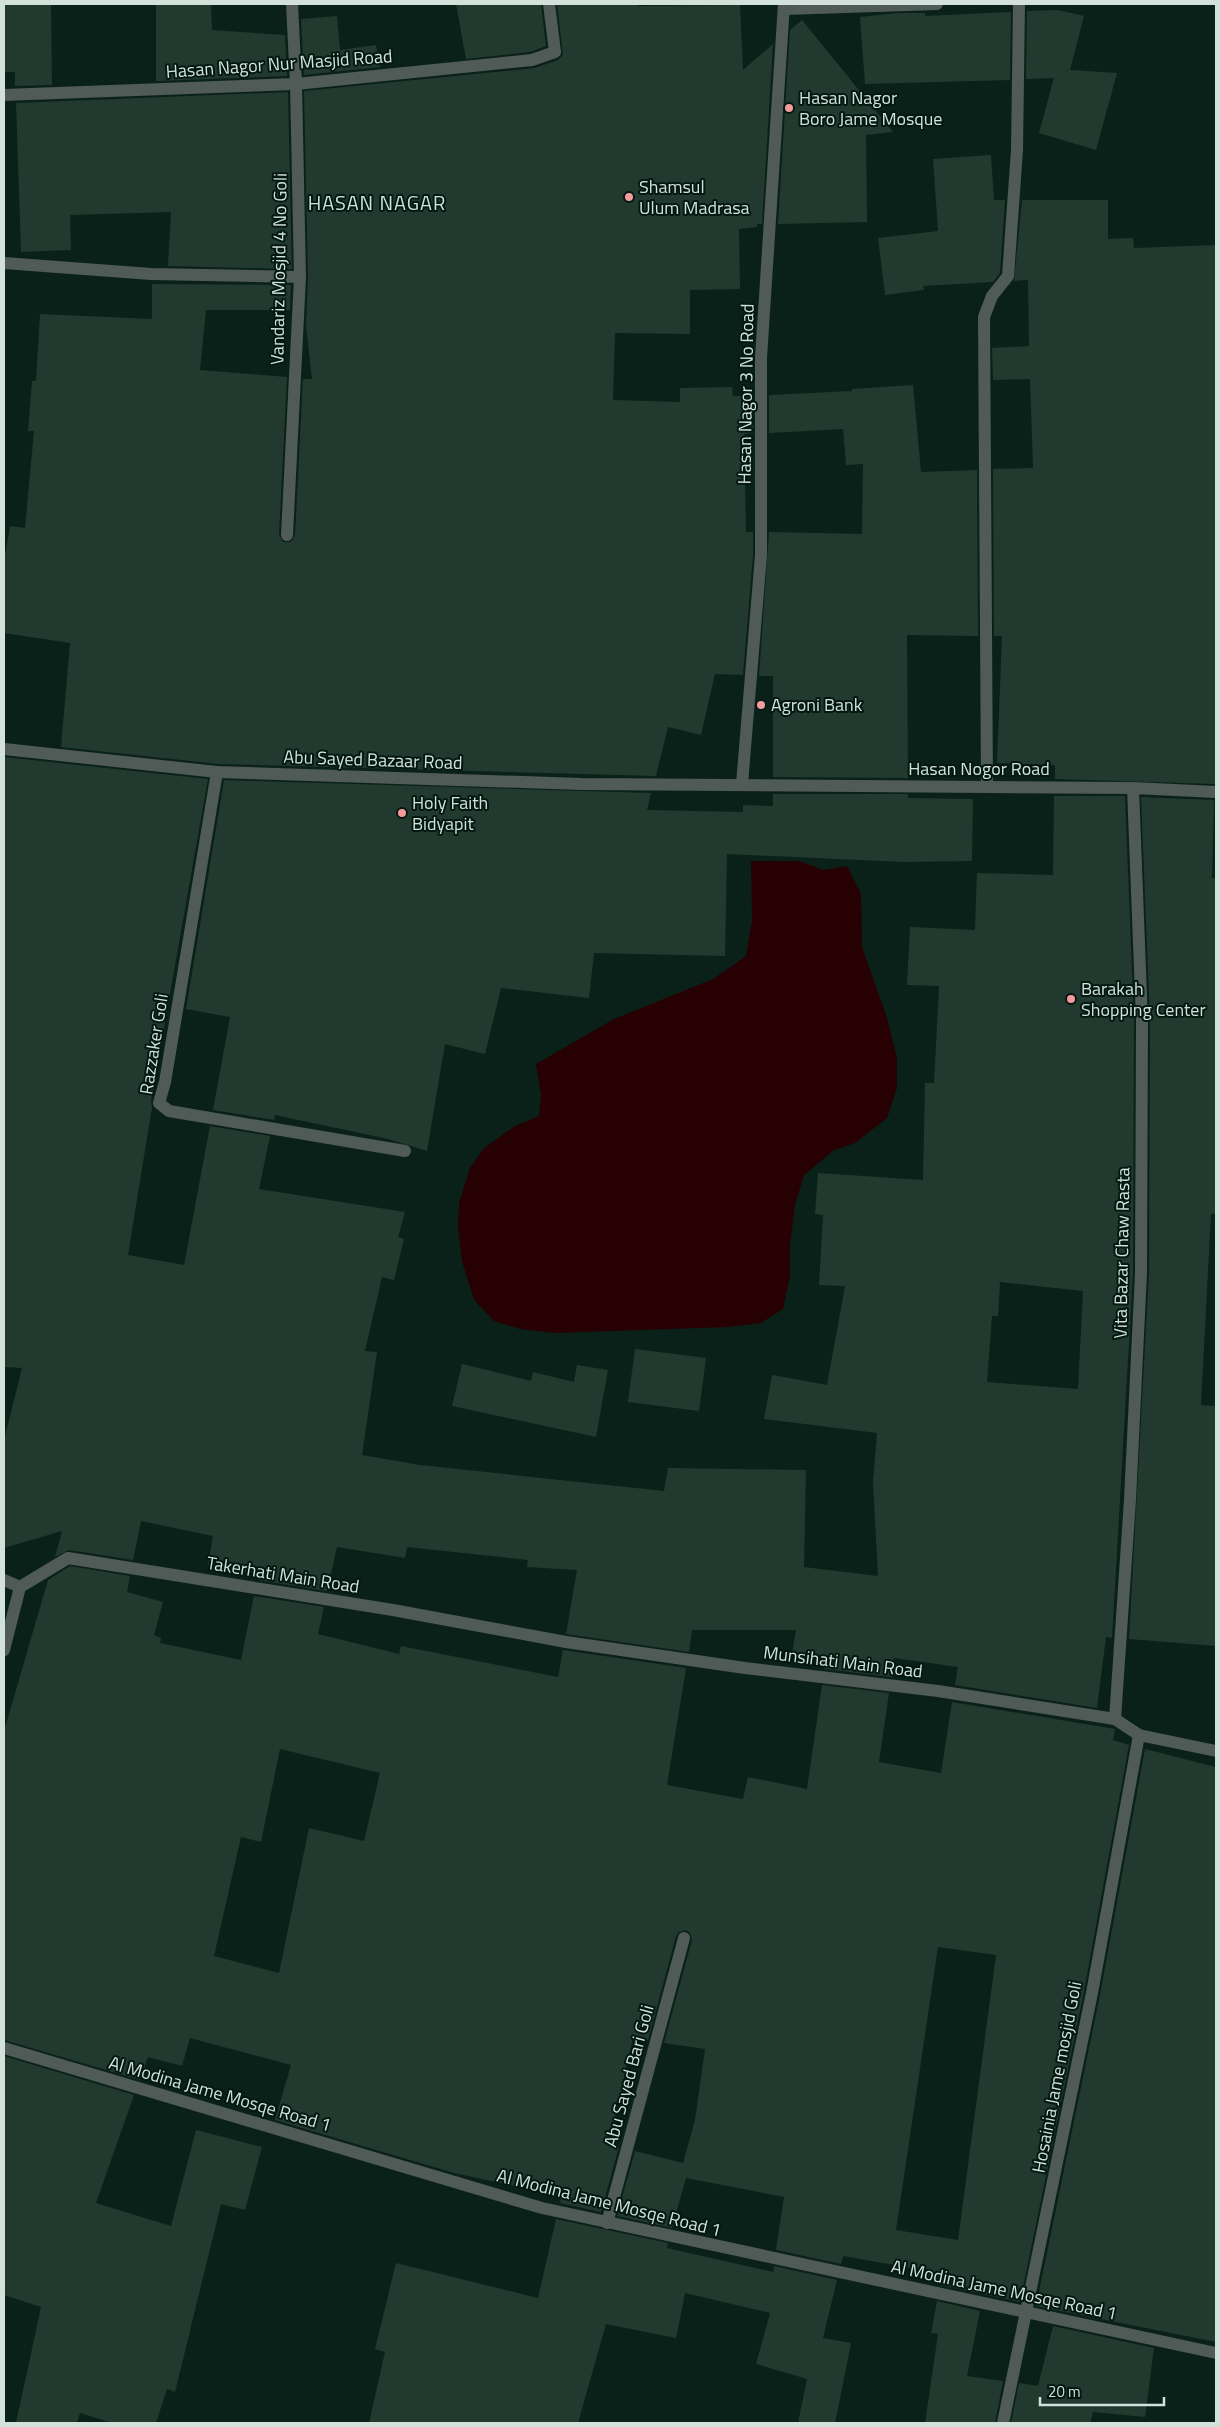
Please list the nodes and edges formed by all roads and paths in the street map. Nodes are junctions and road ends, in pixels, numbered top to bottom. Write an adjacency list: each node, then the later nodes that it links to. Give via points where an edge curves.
1 (292, 4): 6 (street, Vandariz Mosjid 4 No Goli)
2 (549, 4): 6 (street, Hasan Nagor Nur Masjid Road, via 554,52 532,60)
3 (937, 4): 5 (street)
4 (1019, 4): 14 (street, via 1017,150 1008,276 992,296 984,317)
5 (784, 7): 13 (street, Hasan Nagor 3 No Road, via 761,358 761,555)
6 (296, 84): 7 (street, Hasan Nagor Nur Masjid Road); 9 (street, Vandariz Mosjid 4 No Goli)
7 (4, 95)
8 (4, 263): 9 (street, via 151,274)
9 (300, 276): 10 (street, Vandariz Mosjid 4 No Goli)
10 (286, 535)
11 (4, 749): 12 (street, Abu Sayed Bazaar Road)
12 (217, 772): 13 (street, Abu Sayed Bazaar Road, via 582,784); 17 (street, Razzaker Goli, via 159,1102 169,1111)
13 (742, 784): 14 (street, Hasan Nogor Road)
14 (987, 787): 15 (street, Hasan Nogor Road)
15 (1133, 788): 16 (street, Hasan Nogor Road); 22 (street, Vita Bazar Chaw Rasta, via 1142,1021 1142,1272)
16 (1216, 792)
17 (405, 1151)
18 (4, 1580): 19 (street)
19 (20, 1587): 20 (street, Takerhati Main Road, via 68,1558 393,1610); 21 (street)
20 (566, 1642): 22 (street, Munsihati Main Road, via 938,1691)
21 (4, 1650)
22 (1114, 1719): 23 (street)
23 (1139, 1736): 24 (street); 28 (street, Hosainia Jame mosjid Goli, via 1092,1993)
24 (1216, 1752)
25 (684, 1938): 27 (street, Abu Sayed Bari Goli)
26 (4, 2048): 27 (street, Al Modina Jame Mosqe Road 1, via 542,2208)
27 (607, 2223): 28 (street, Al Modina Jame Mosqe Road 1)
28 (1027, 2313): 29 (street, Al Modina Jame Mosqe Road 1); 30 (street, Hosainia Jame mosjid Goli)
29 (1216, 2353)
30 (1002, 2423)

